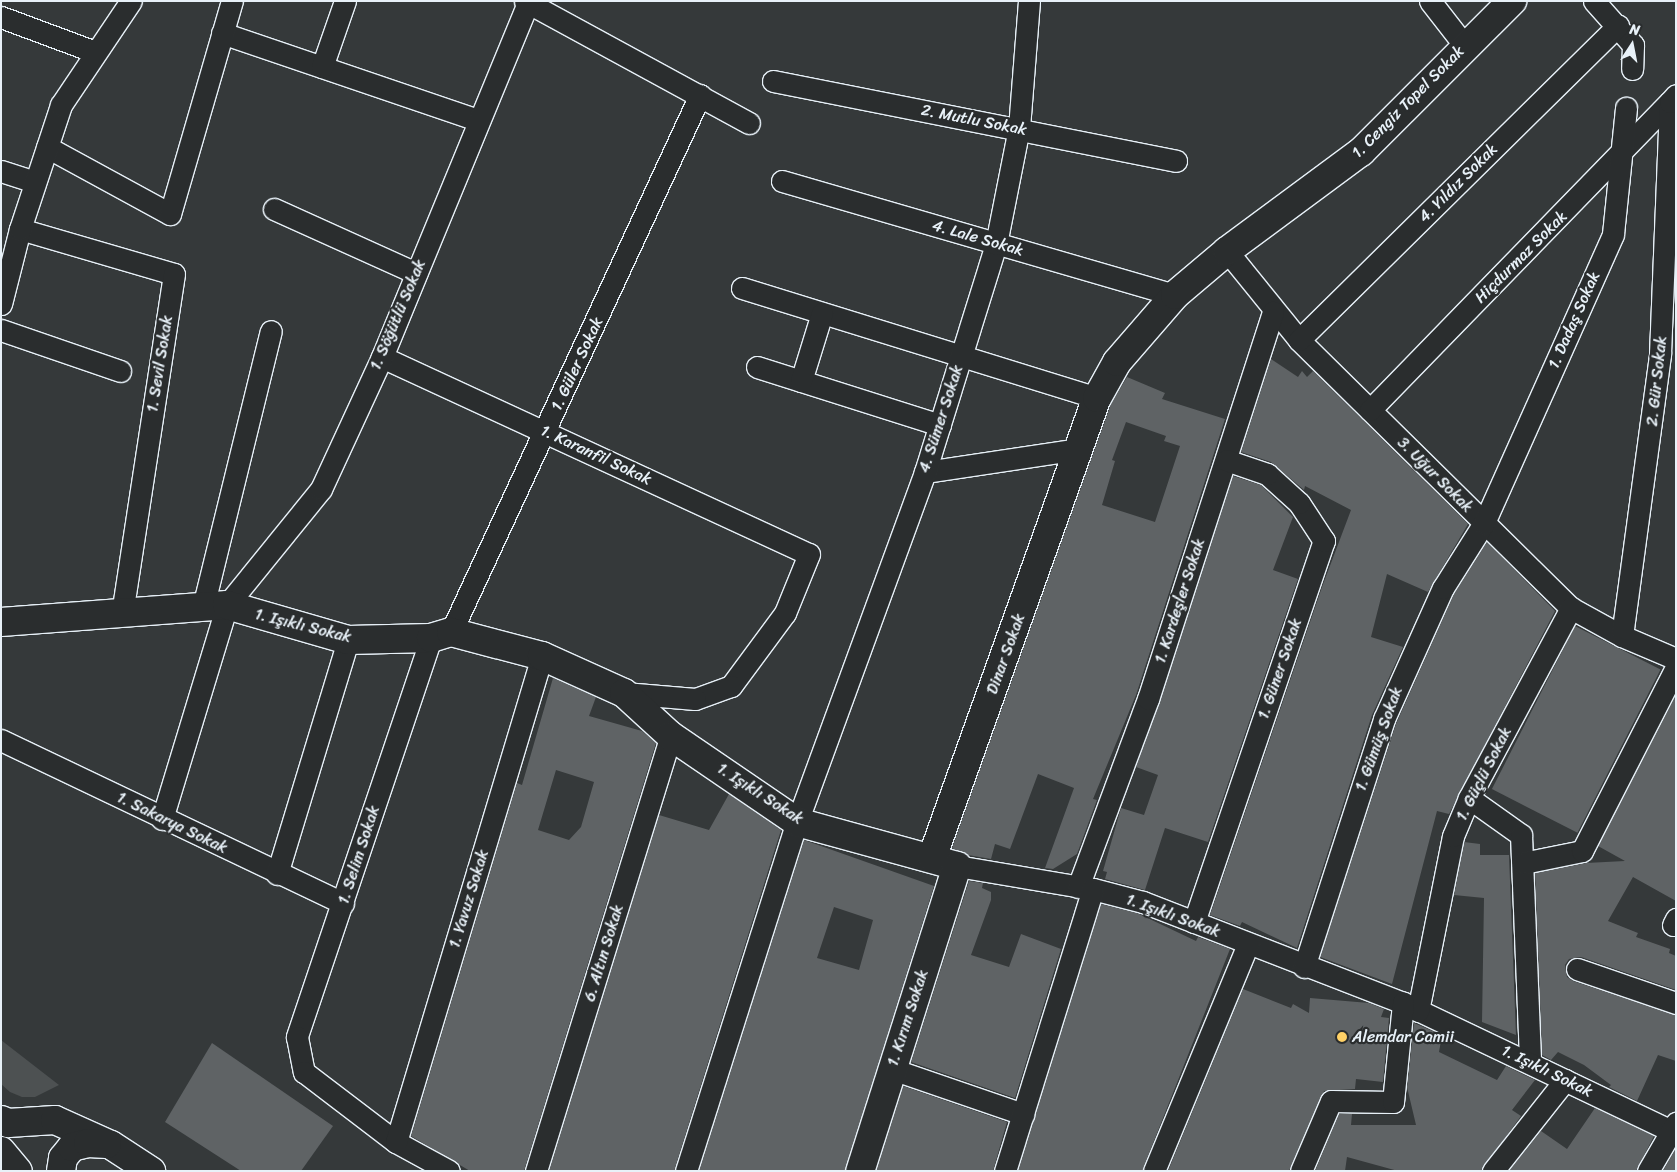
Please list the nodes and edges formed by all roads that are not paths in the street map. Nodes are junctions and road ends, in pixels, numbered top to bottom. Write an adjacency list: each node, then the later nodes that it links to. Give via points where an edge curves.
1 (132, 1): 13 (street)
2 (232, 1): 11 (street)
3 (345, 1): 14 (street)
4 (1029, 1): 22 (street, 4. Sümer Sokak)
5 (1430, 1): 12 (street)
6 (1512, 1): 12 (main road, 1. Cengiz Topel Sokak)
7 (1594, 1): 10 (street)
8 (527, 2): 17 (street); 20 (street, 1. Söğütlü Sokak)
9 (1, 17): 13 (street)
10 (1618, 25): 15 (street, via 1633,45); 41 (street, 4. Yıldız Sokak)
11 (222, 33): 14 (street); 23 (street, via 170,214)
12 (1465, 46): 32 (main road, 1. Cengiz Topel Sokak, via 1360,152)
13 (95, 52): 23 (street, via 61,105)
14 (322, 67): 20 (street)
15 (1632, 69)
16 (773, 80): 22 (street, 2. Mutlu Sokak)
17 (700, 95): 21 (street); 51 (street, 1. Güler Sokak)
18 (1673, 99): 24 (street, Hiçdurmaz Sokak); 42 (street, 2. Gür Sokak)
19 (1626, 108): 24 (street, 1. Dadaş Sokak)
20 (478, 120): 33 (street, 1. Söğütlü Sokak)
21 (749, 123)
22 (1019, 128): 25 (street, 2. Mutlu Sokak); 31 (street, 4. Sümer Sokak)
23 (47, 147): 28 (street)
24 (1622, 154): 49 (street, Hiçdurmaz Sokak); 55 (street, 1. Dadaş Sokak, via 1613,234)
25 (1176, 161)
26 (1, 171): 28 (street)
27 (782, 181): 31 (street, 4. Lale Sokak)
28 (34, 182): 30 (street)
29 (274, 209): 33 (street)
30 (20, 229): 36 (street); 59 (street, 1. Sevil Sokak, via 174,274)
31 (996, 244): 35 (street, 4. Lale Sokak); 43 (street, 4. Sümer Sokak)
32 (1227, 251): 35 (main road, Dinar Sokak); 37 (street, 3. Uğur Sokak)
33 (416, 273): 44 (street, 1. Söğütlü Sokak)
34 (742, 288): 38 (street)
35 (1175, 295): 48 (main road, Dinar Sokak, via 1117,362)
36 (1, 304)
37 (1273, 312): 41 (street, 3. Uğur Sokak); 53 (street, 1. Kardeşler Sokak)
38 (822, 313): 43 (street); 47 (street)
39 (1, 330): 46 (street)
40 (271, 331): 57 (street)
41 (1299, 340): 49 (street, 3. Uğur Sokak)
42 (1668, 355): 62 (street, 2. Gür Sokak)
43 (961, 357): 48 (street); 50 (street, 4. Sümer Sokak)
44 (382, 358): 51 (street, 1. Karanfil Sokak); 57 (street, 1. Söğütlü Sokak, via 320,489)
45 (757, 368): 47 (street)
46 (120, 372)
47 (802, 382): 50 (street)
48 (1097, 398): 52 (main road, Dinar Sokak)
49 (1370, 410): 55 (street, 3. Uğur Sokak)
50 (940, 425): 54 (street, 4. Sümer Sokak)
51 (546, 432): 56 (street, 1. Karanfil Sokak); 61 (street, 1. Güler Sokak)
52 (1079, 449): 54 (street); 73 (main road, Dinar Sokak)
53 (1226, 460): 76 (street, 1. Kardeşler Sokak); 78 (street, 1. Güner Sokak, via 1267,474 1299,503 1324,541)
54 (925, 472): 72 (street, 4. Sümer Sokak)
55 (1484, 523): 58 (street, 3. Uğur Sokak); 80 (street, 1. Gümüş Sokak, via 1443,588 1384,719)
56 (809, 554): 67 (street, 1. Işıklı Sokak, via 785,613 731,686 695,698)
57 (215, 606): 59 (main road, 1. Işıklı Sokak); 63 (main road, 1. Işıklı Sokak); 71 (street)
58 (1571, 608): 62 (street, 3. Uğur Sokak); 70 (street, 1. Güçlü Sokak)
59 (122, 613): 60 (main road, 1. Işıklı Sokak)
60 (1, 622)
61 (441, 635): 63 (main road, 1. Işıklı Sokak); 64 (main road, 1. Işıklı Sokak); 77 (street, 1. Selim Sokak)
62 (1622, 636): 65 (street, 3. Uğur Sokak)
63 (348, 640): 75 (street)
64 (542, 656): 67 (main road, 1. Işıklı Sokak); 90 (street, 1. Yavuz Sokak)
65 (1676, 659)
66 (1676, 667): 74 (street, via 1582,851)
67 (624, 693): 68 (main road, 1. Işıklı Sokak)
68 (671, 736): 72 (main road, 1. Işıklı Sokak); 97 (street, 6. Altın Sokak)
69 (1, 740): 71 (street, 1. Sakarya Sokak)
70 (1468, 798): 74 (street, via 1521,835); 83 (street, 1. Güçlü Sokak, via 1453,836)
71 (162, 819): 75 (street, 1. Sakarya Sokak)
72 (797, 822): 73 (main road, 1. Işıklı Sokak); 98 (street, 4. Sümer Sokak)
73 (945, 862): 76 (street, 1. Işıklı Sokak); 85 (main road, 1. Kırım Sokak)
74 (1523, 862): 84 (street)
75 (277, 874): 77 (street, 1. Sakarya Sokak)
76 (1085, 888): 78 (street, 1. Işıklı Sokak, via 1143,902); 87 (street, 1. Kardeşler Sokak)
77 (344, 903): 90 (street, 1. Selim Sokak, via 297,1037 304,1072)
78 (1194, 922): 79 (street, 1. Işıklı Sokak)
79 (1248, 944): 80 (street, 1. Işıklı Sokak); 101 (street)
80 (1304, 966): 83 (street, 1. Işıklı Sokak)
81 (1578, 969): 82 (street)
82 (1676, 1003)
83 (1411, 1007): 84 (street, 1. Işıklı Sokak); 102 (street, 1. Güçlü Sokak, via 1393,1102 1330,1101)
84 (1530, 1061): 86 (street, 1. Işıklı Sokak)
85 (892, 1069): 87 (street); 99 (main road, 1. Kırım Sokak)
86 (1565, 1080): 89 (street, 1. Işıklı Sokak); 103 (street)
87 (1022, 1114): 100 (street, 1. Kardeşler Sokak)
88 (1, 1120): 91 (main road, via 8,1123 56,1120)
89 (1675, 1129): 104 (street)
90 (396, 1142): 96 (street)
91 (111, 1145): 94 (main road, via 88,1143 72,1147 63,1158); 95 (main road)
92 (1, 1151): 93 (main road)
93 (18, 1171)
94 (61, 1171)
95 (151, 1171)
96 (449, 1171)
97 (536, 1171)
98 (686, 1171)
99 (860, 1171)
100 (1005, 1171)
101 (1154, 1171)
102 (1300, 1171)
103 (1493, 1171)
104 (1648, 1171)

